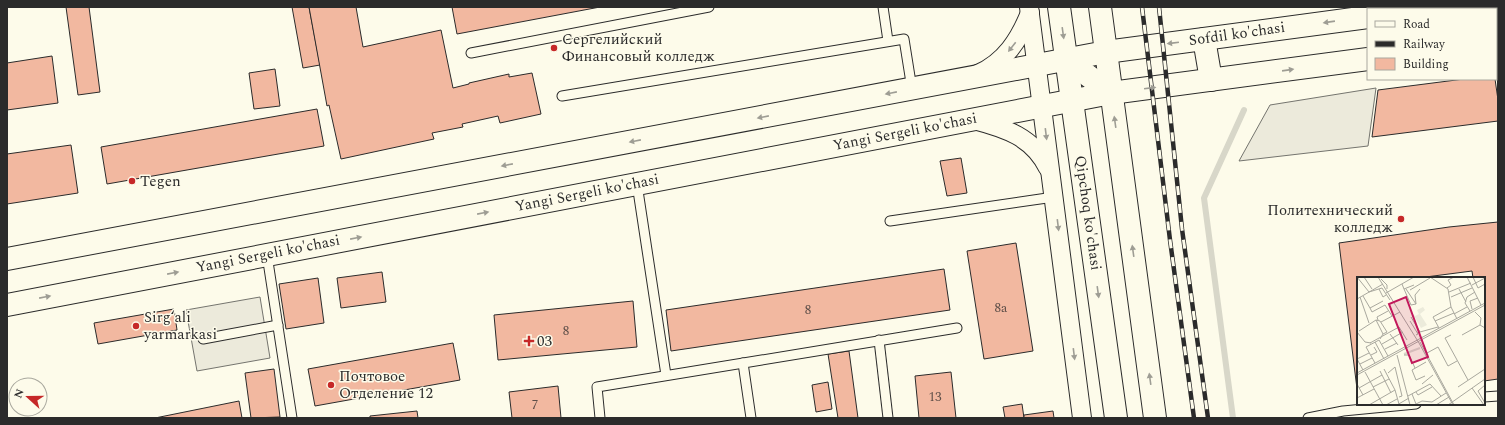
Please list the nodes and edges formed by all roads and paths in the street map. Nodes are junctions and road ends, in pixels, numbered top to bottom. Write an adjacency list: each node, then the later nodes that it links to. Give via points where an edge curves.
1 (709, 7): 9 (lane)
2 (883, 7): 8 (lane)
3 (1059, 7): 12 (main road, Qipchoq ko'chasi, one-way to 12)
4 (1100, 7): 10 (main road)
5 (1029, 10): 13 (street, Qipchoq ko'chasi); 14 (street, Qipchoq ko'chasi, one-way to 14, via 1015,44 1004,56 979,74)
6 (1367, 17): 7 (main road, Sofdil ko'chasi, one-way to 7)
7 (1204, 39): 10 (main road, Sofdil ko'chasi, one-way to 10); 15 (main road)
8 (888, 41): 16 (lane, via 904,39); 18 (lane)
9 (471, 52)
10 (1106, 52): 12 (main road); 17 (main road)
11 (1367, 58): 15 (main road, one-way to 11)
12 (1066, 59): 13 (main road); 17 (main road); 19 (main road, Qipchoq ko'chasi)
13 (1037, 65): 14 (main road); 20 (street, Qipchoq ko'chasi)
14 (966, 78): 16 (main road)
15 (1211, 80): 17 (main road, one-way to 15)
16 (912, 89): 27 (main road, one-way to 27)
17 (1111, 93): 19 (main road, Yangi Sergeli ko'chasi); 44 (main road, one-way to 17)
18 (562, 96)
19 (1072, 101): 20 (main road, Yangi Sergeli ko'chasi); 43 (main road, Qipchoq ko'chasi, one-way to 43)
20 (1042, 106): 21 (main road, Yangi Sergeli ko'chasi); 22 (street, Qipchoq ko'chasi, one-way to 22)
21 (972, 120): 22 (street, Qipchoq ko'chasi, via 997,126 1028,142 1044,159); 23 (main road, Yangi Sergeli ko'chasi)
22 (1050, 172): 24 (street, Qipchoq ko'chasi)
23 (637, 184): 26 (main road, Yangi Sergeli ko'chasi, one-way to 23); 34 (lane)
24 (1054, 197): 25 (lane); 42 (street, Qipchoq ko'chasi, one-way to 42)
25 (890, 221)
26 (267, 255): 28 (main road, Yangi Sergeli ko'chasi, one-way to 26); 29 (lane)
27 (7, 259)
28 (7, 305)
29 (278, 325): 31 (lane); 38 (lane)
30 (957, 328): 32 (lane)
31 (203, 339)
32 (879, 340): 33 (lane); 41 (lane)
33 (743, 363): 34 (lane); 40 (lane)
34 (666, 375): 39 (lane, via 597,386)
35 (1498, 396): 36 (lane)
36 (1485, 397)
37 (1406, 405): 45 (lane, via 1343,411)
38 (292, 418)
39 (600, 418)
40 (751, 418)
41 (888, 418)
42 (1082, 418)
43 (1116, 418)
44 (1155, 418)
45 (1308, 418)

